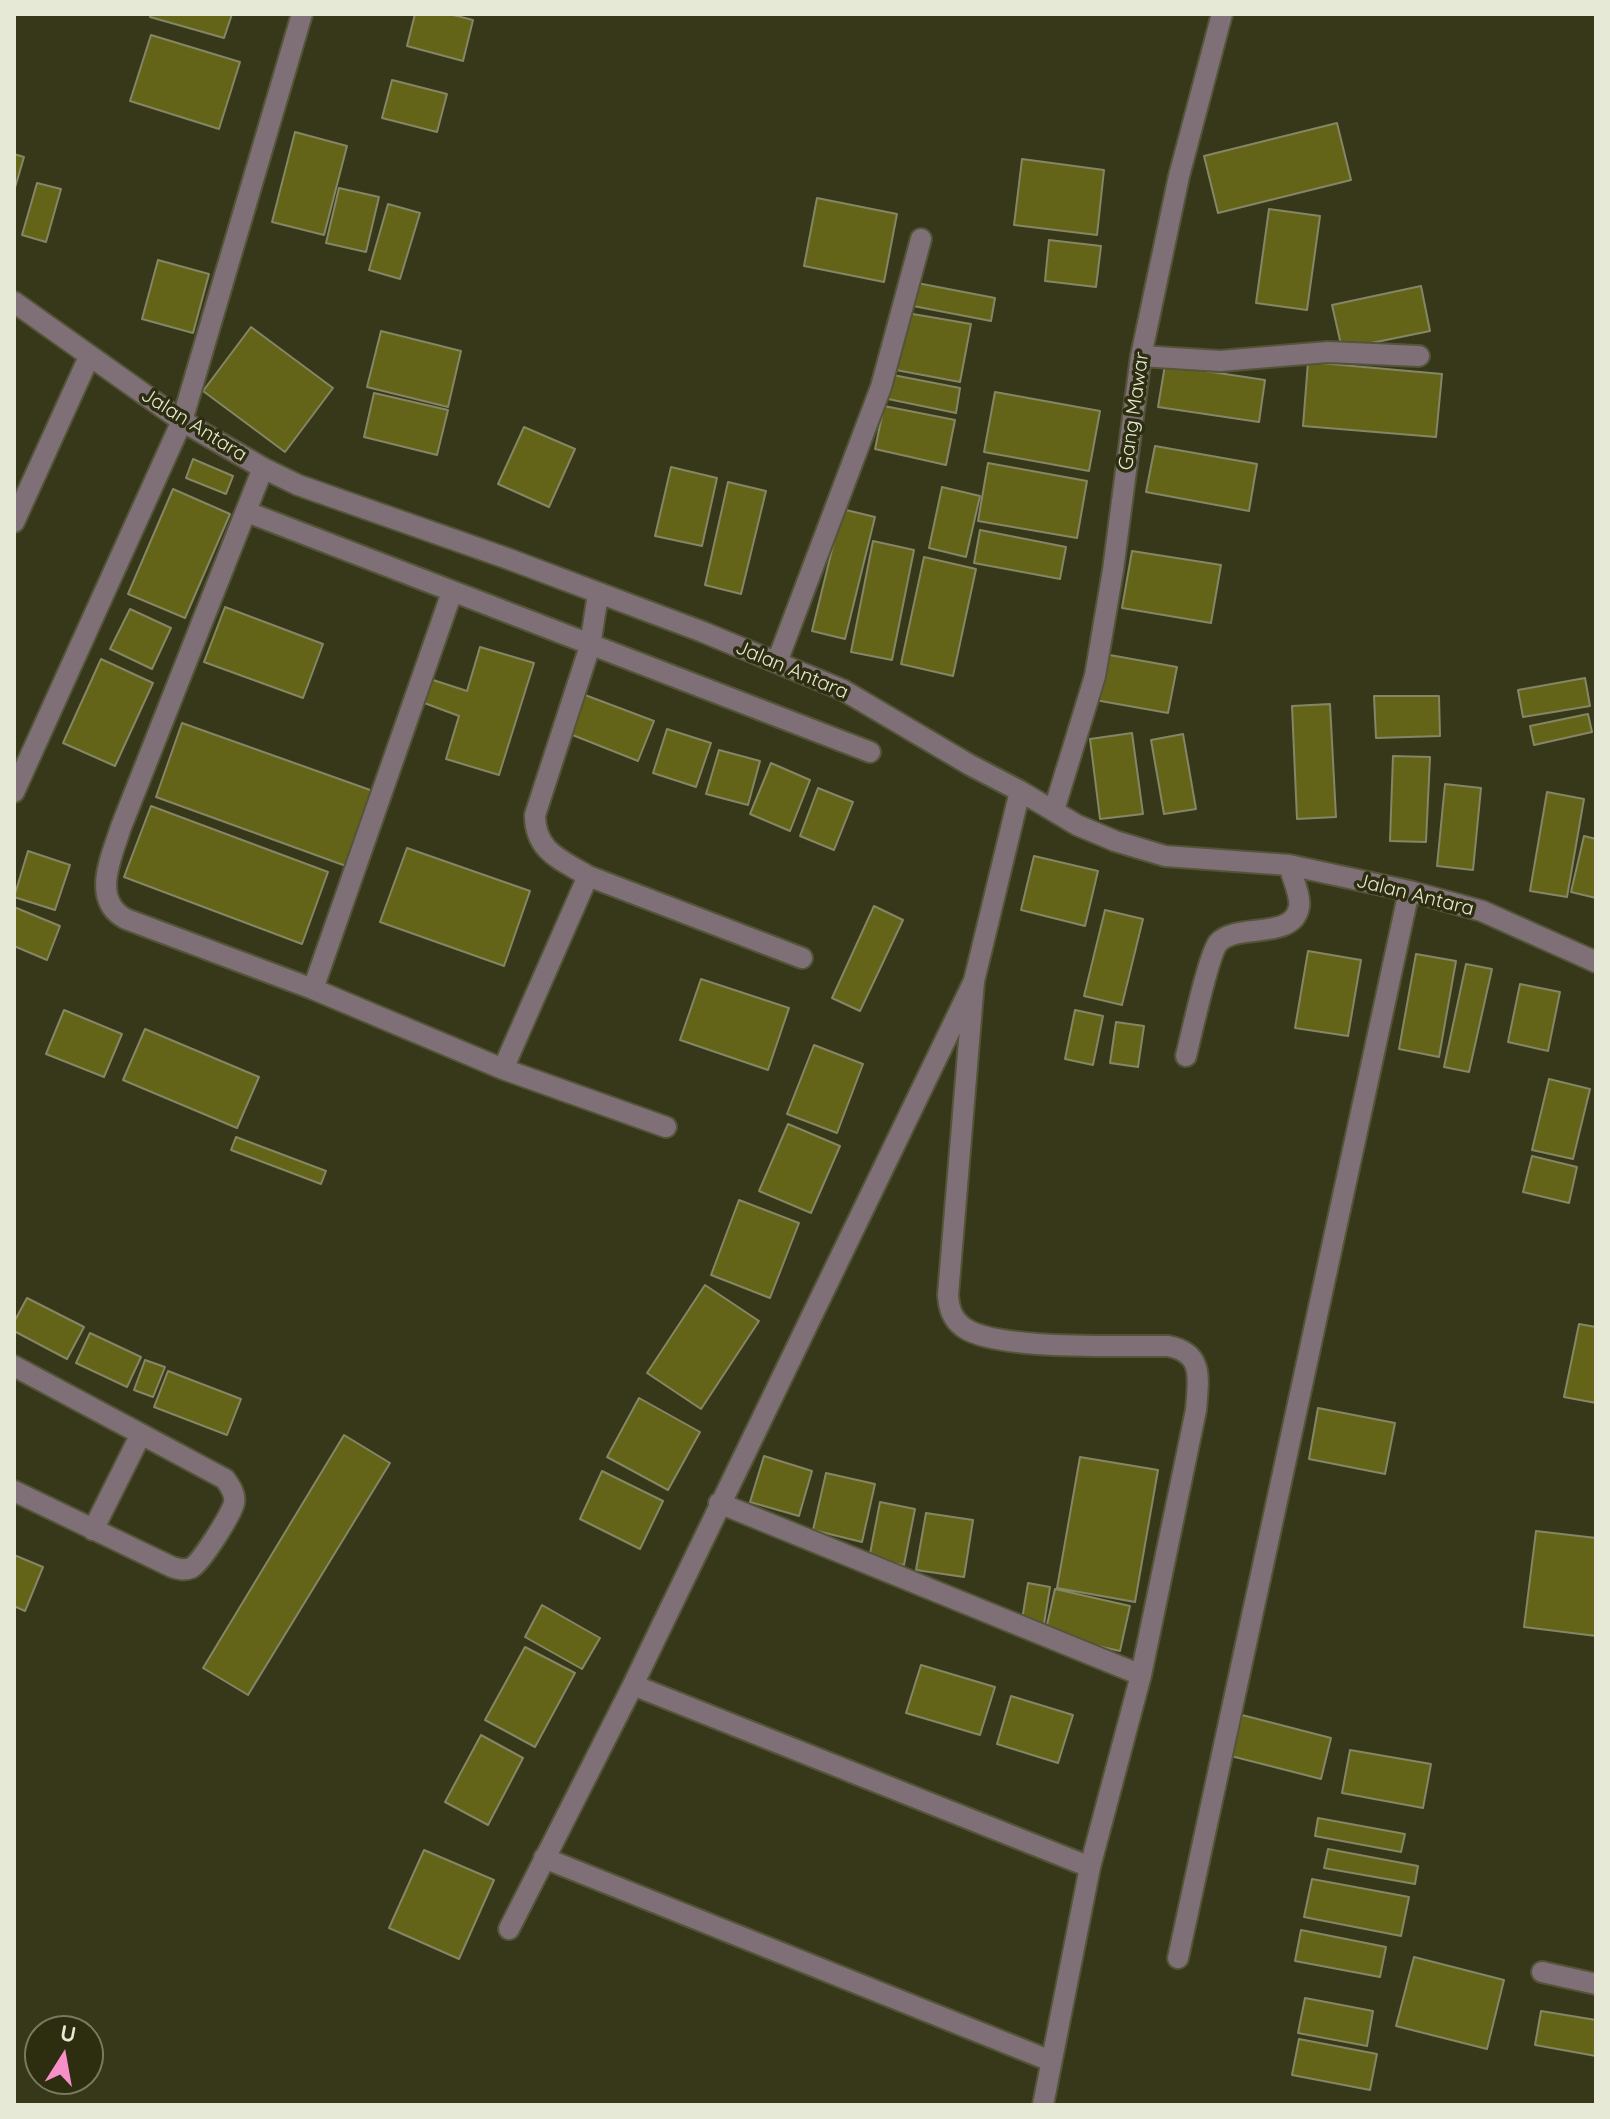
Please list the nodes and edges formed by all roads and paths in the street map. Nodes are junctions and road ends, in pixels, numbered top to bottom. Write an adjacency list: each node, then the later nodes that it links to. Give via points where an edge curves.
1 (302, 14): 8 (street)
2 (1222, 14): 5 (street, Gang Mawar, via 1179,176)
3 (921, 239): 15 (street, via 881,387)
4 (14, 302): 7 (street, Jalan Antara)
5 (1141, 356): 6 (street, via 1220,361 1328,352); 19 (street, Gang Mawar, via 1095,676)
6 (1419, 356)
7 (89, 357): 8 (street, Jalan Antara); 11 (street)
8 (182, 421): 9 (street, Jalan Antara); 18 (street)
9 (263, 468): 10 (street); 13 (street, Jalan Antara)
10 (247, 512): 12 (street); 26 (street, via 121,827 106,895 117,915)
11 (14, 522)
12 (452, 592): 14 (street); 26 (street)
13 (598, 594): 14 (street); 15 (street, Jalan Antara)
14 (590, 646): 16 (street); 21 (street, via 535,815 541,843)
15 (777, 662): 17 (street, Jalan Antara, via 843,690)
16 (870, 752)
17 (1020, 791): 19 (street, Jalan Antara); 25 (street)
18 (14, 792)
19 (1054, 810): 20 (street, Jalan Antara, via 1115,841 1165,856)
20 (1289, 865): 22 (street, Jalan Antara); 27 (street, via 1299,906 1296,914 1279,927 1233,933 1216,945)
21 (588, 876): 23 (street); 28 (street)
22 (1409, 891): 24 (street, Jalan Antara, via 1482,911); 40 (street)
23 (802, 958)
24 (1596, 962)
25 (974, 981): 33 (street); 35 (street, via 948,1295 955,1320 981,1337 1010,1343 1180,1348 1198,1374 1196,1410)
26 (313, 989): 28 (street)
27 (1186, 1056)
28 (503, 1069): 29 (street)
29 (666, 1127)
30 (14, 1366): 31 (street)
31 (141, 1434): 34 (street); 34 (street, via 225,1479 234,1501 205,1555 184,1570)
32 (14, 1491): 34 (street)
33 (719, 1503): 35 (street); 36 (street)
34 (93, 1530)
35 (1141, 1675): 38 (street)
36 (633, 1685): 37 (street); 38 (street)
37 (544, 1858): 39 (street); 43 (street)
38 (1090, 1867): 43 (street)
39 (509, 1929)
40 (1178, 1958)
41 (1542, 1972): 42 (street)
42 (1596, 1984)
43 (1051, 2061): 44 (street)
44 (1043, 2105)

